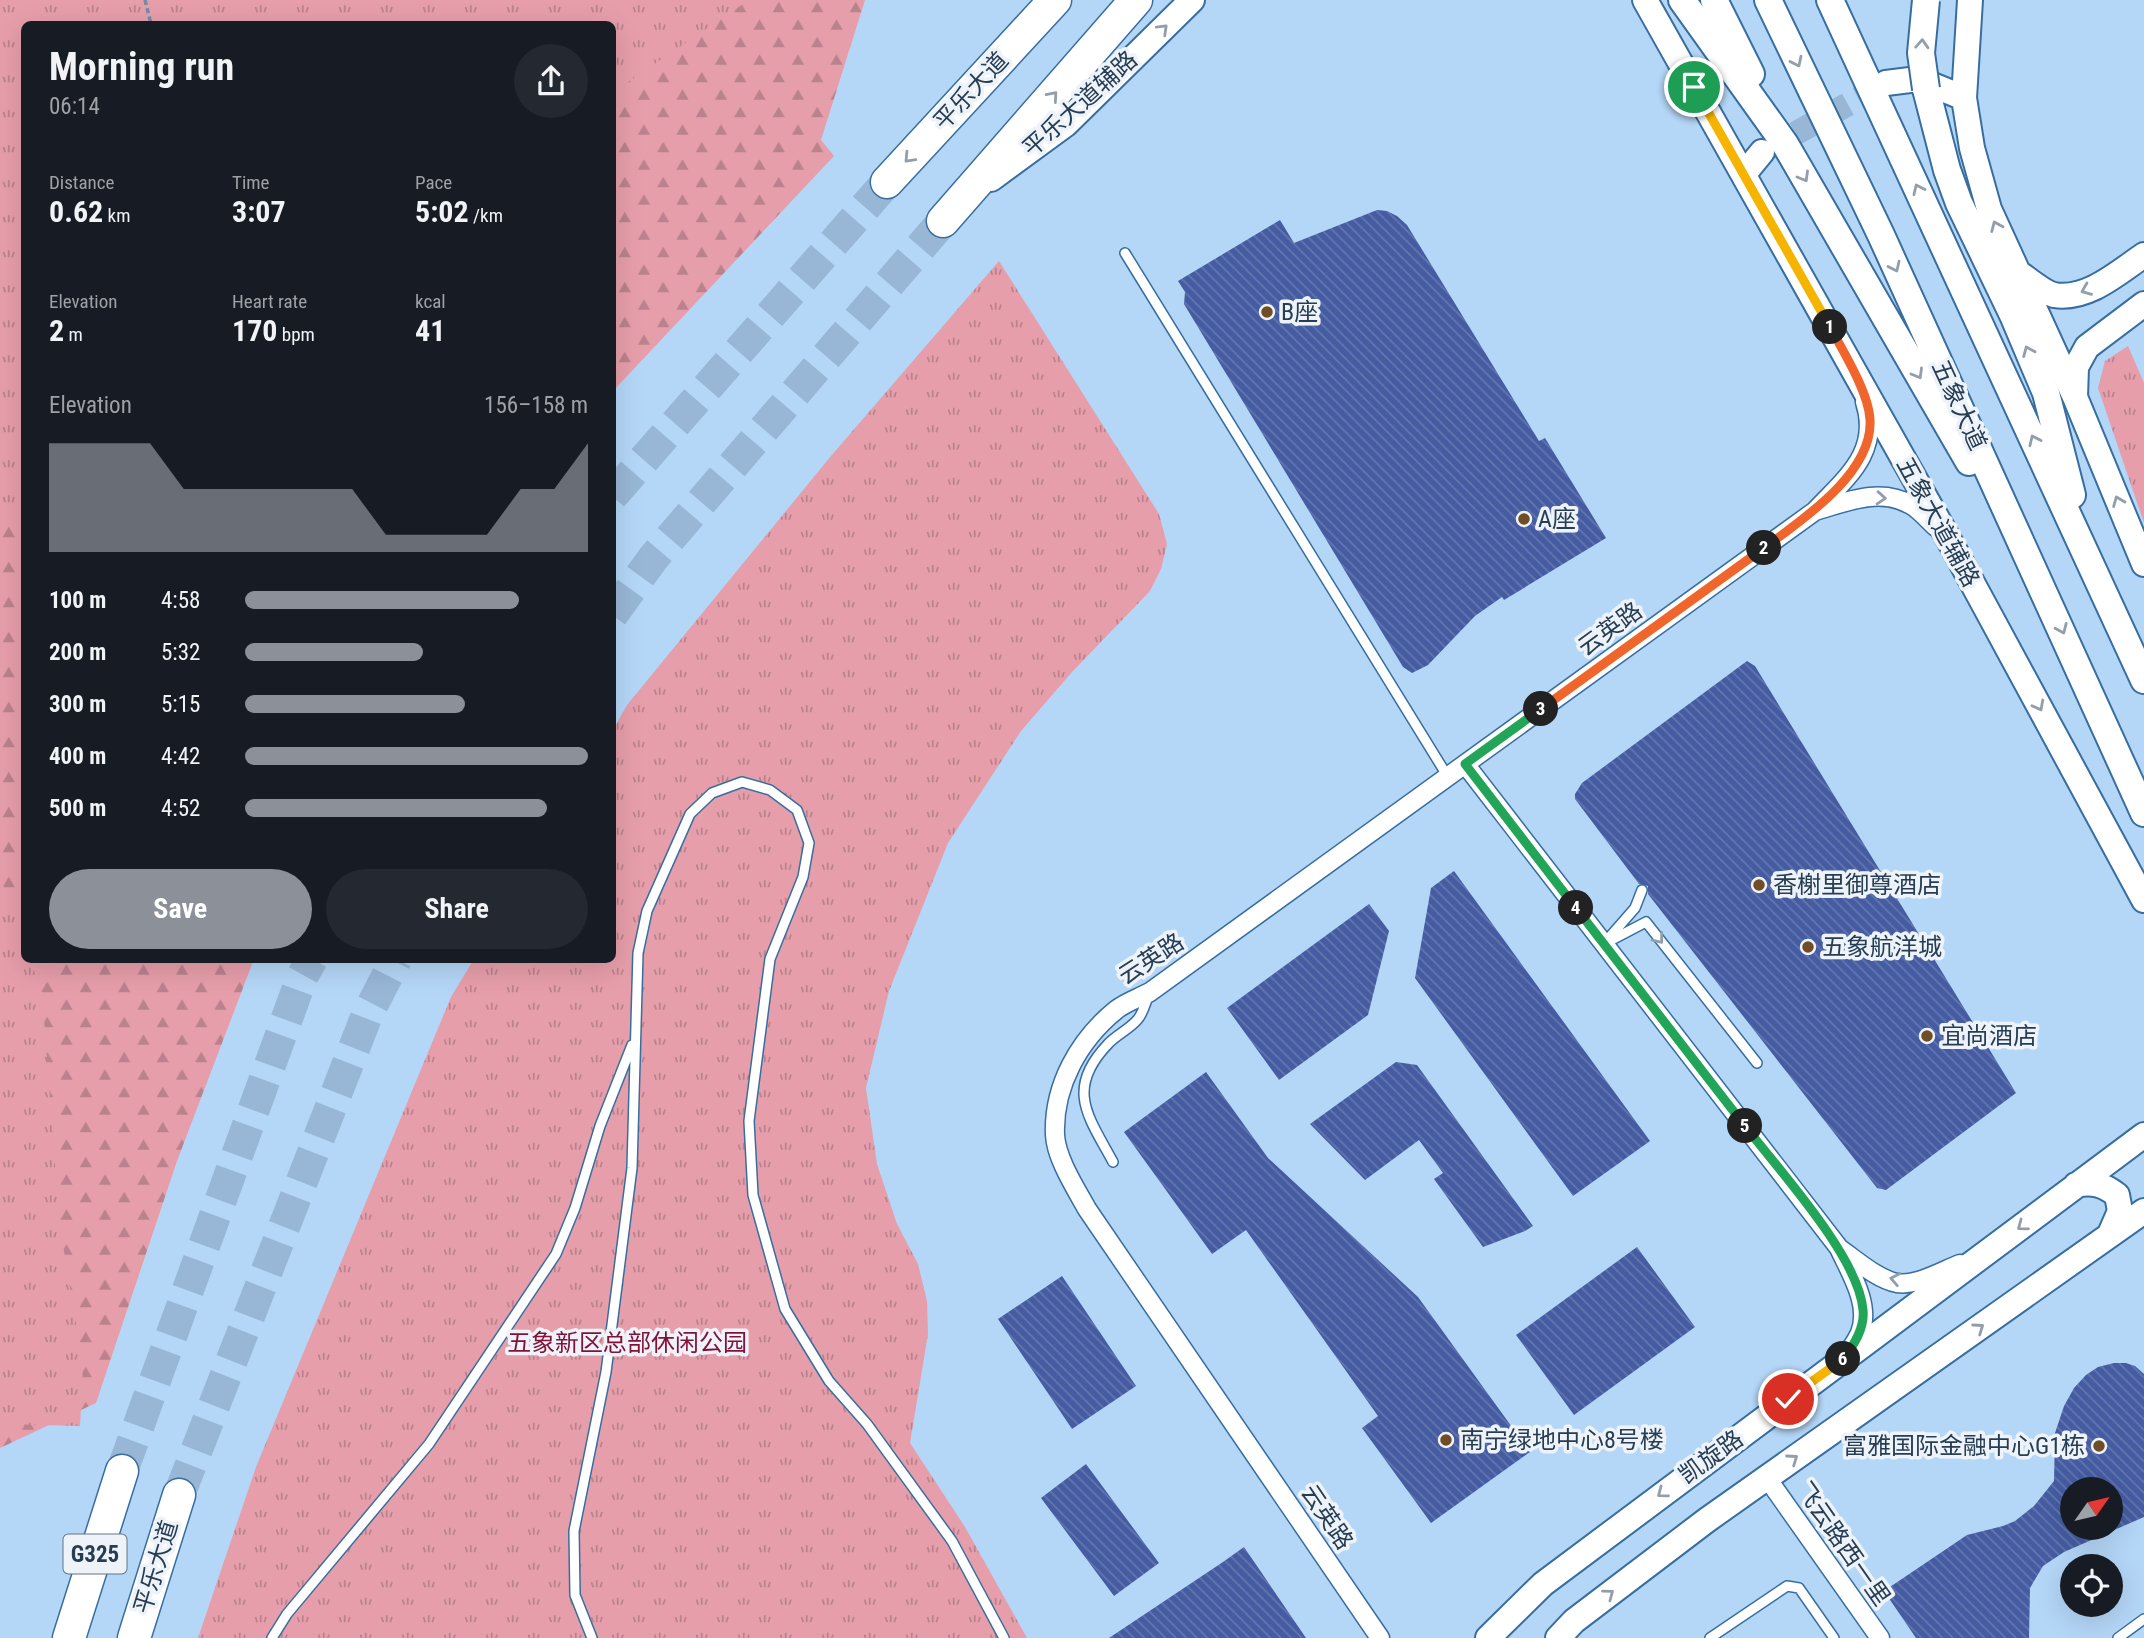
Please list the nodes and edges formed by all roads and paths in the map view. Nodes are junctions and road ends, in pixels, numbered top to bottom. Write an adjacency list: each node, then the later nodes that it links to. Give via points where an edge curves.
1 (145, 0): 12 (path)
2 (1055, 0): 17 (highway, 平乐大道, one-way to 17)
3 (1136, 0): 18 (highway, one-way to 3)
4 (1192, 0): 18 (street, 平乐大道辅路, one-way to 4, via 1066,124)
5 (1645, 0): 16 (street, 五象大道辅路)
6 (1682, 0): 15 (main road)
7 (1714, 0): 15 (main road)
8 (1768, 0): 29 (main road, 五象大道, one-way to 29)
9 (1830, 0): 27 (main road, one-way to 9)
10 (1926, 0): 27 (main road, one-way to 10, bridge, via 2046,393 1947,170 1921,52)
11 (1970, 0): 14 (street)
12 (150, 21)
13 (1886, 83): 14 (street, via 1918,79)
14 (1964, 97): 21 (street, one-way to 14, via 1989,209)
15 (1773, 148): 16 (street); 29 (main road, one-way to 29)
16 (1744, 174): 23 (street, 五象大道辅路)
17 (887, 182)
18 (953, 211)
19 (1125, 253): 32 (lane)
20 (2144, 255): 21 (street, one-way to 21, via 2105,282 2075,294 2052,295)
21 (2015, 270): 24 (street)
22 (2144, 304): 24 (street, via 2087,348 2076,367)
23 (1857, 375): 25 (street, via 1871,418 1869,441 1859,462); 26 (street, 五象大道辅路)
24 (2075, 397): 28 (street, one-way to 24)
25 (1815, 511): 26 (street, one-way to 26, via 1861,497 1888,496 1911,505); 31 (street, 云英路)
26 (1948, 538): 35 (street, 五象大道辅路, one-way to 35)
27 (2088, 558): 30 (main road)
28 (2144, 564)
29 (2049, 600): 33 (main road, 五象大道, one-way to 33)
30 (2144, 680)
31 (1465, 764): 32 (street, 云英路); 36 (street)
32 (1448, 777): 37 (street, 云英路)
33 (2144, 813)
34 (1642, 890): 36 (lane, via 1635,908)
35 (2144, 900)
36 (1604, 944): 39 (lane, one-way to 39, via 1646,922); 45 (street)
37 (1150, 992): 41 (lane, via 1138,1019 1107,1044 1084,1079 1083,1101); 57 (street, 云英路, via 1118,1009 1088,1038 1063,1081 1055,1137 1068,1174 1087,1209)
38 (634, 1040): 54 (lane, via 555,1254 429,1444); 55 (lane, via 632,1168 606,1372 574,1531 575,1595); 56 (lane, via 638,953 648,911 690,814 712,793 742,782 770,790 797,810 809,844 803,877 770,959 749,1121 753,1195 785,1309 829,1381 867,1424 952,1541)
39 (1757, 1063)
40 (2144, 1135): 42 (street, 凯旋路)
41 (1113, 1162)
42 (2076, 1185): 44 (street, via 2098,1184 2117,1195 2120,1211); 46 (street, 凯旋路, one-way to 46)
43 (2144, 1211): 44 (street, 凯旋路)
44 (2110, 1234): 49 (street, 凯旋路, one-way to 44)
45 (1839, 1248): 46 (street, one-way to 45, via 1920,1280 1897,1283); 47 (street, via 1858,1288 1863,1311 1860,1333)
46 (1983, 1255): 47 (street, 凯旋路)
47 (1845, 1357): 58 (street, 凯旋路, one-way to 58, via 1543,1584)
48 (122, 1471): 52 (highway, G325)
49 (1767, 1478): 59 (street, 凯旋路, one-way to 49, via 1574,1620); 62 (street, 飞云路西一里)
50 (179, 1495): 53 (highway, 平乐大道)
51 (2144, 1619): 63 (lane)
52 (69, 1630)
53 (134, 1638)
54 (272, 1638)
55 (592, 1638)
56 (1004, 1638)
57 (1380, 1638)
58 (1488, 1638)
59 (1558, 1638)
60 (1710, 1638): 61 (lane, via 1787,1586 1799,1588)
61 (1834, 1638)
62 (1880, 1638)
63 (2118, 1638)

